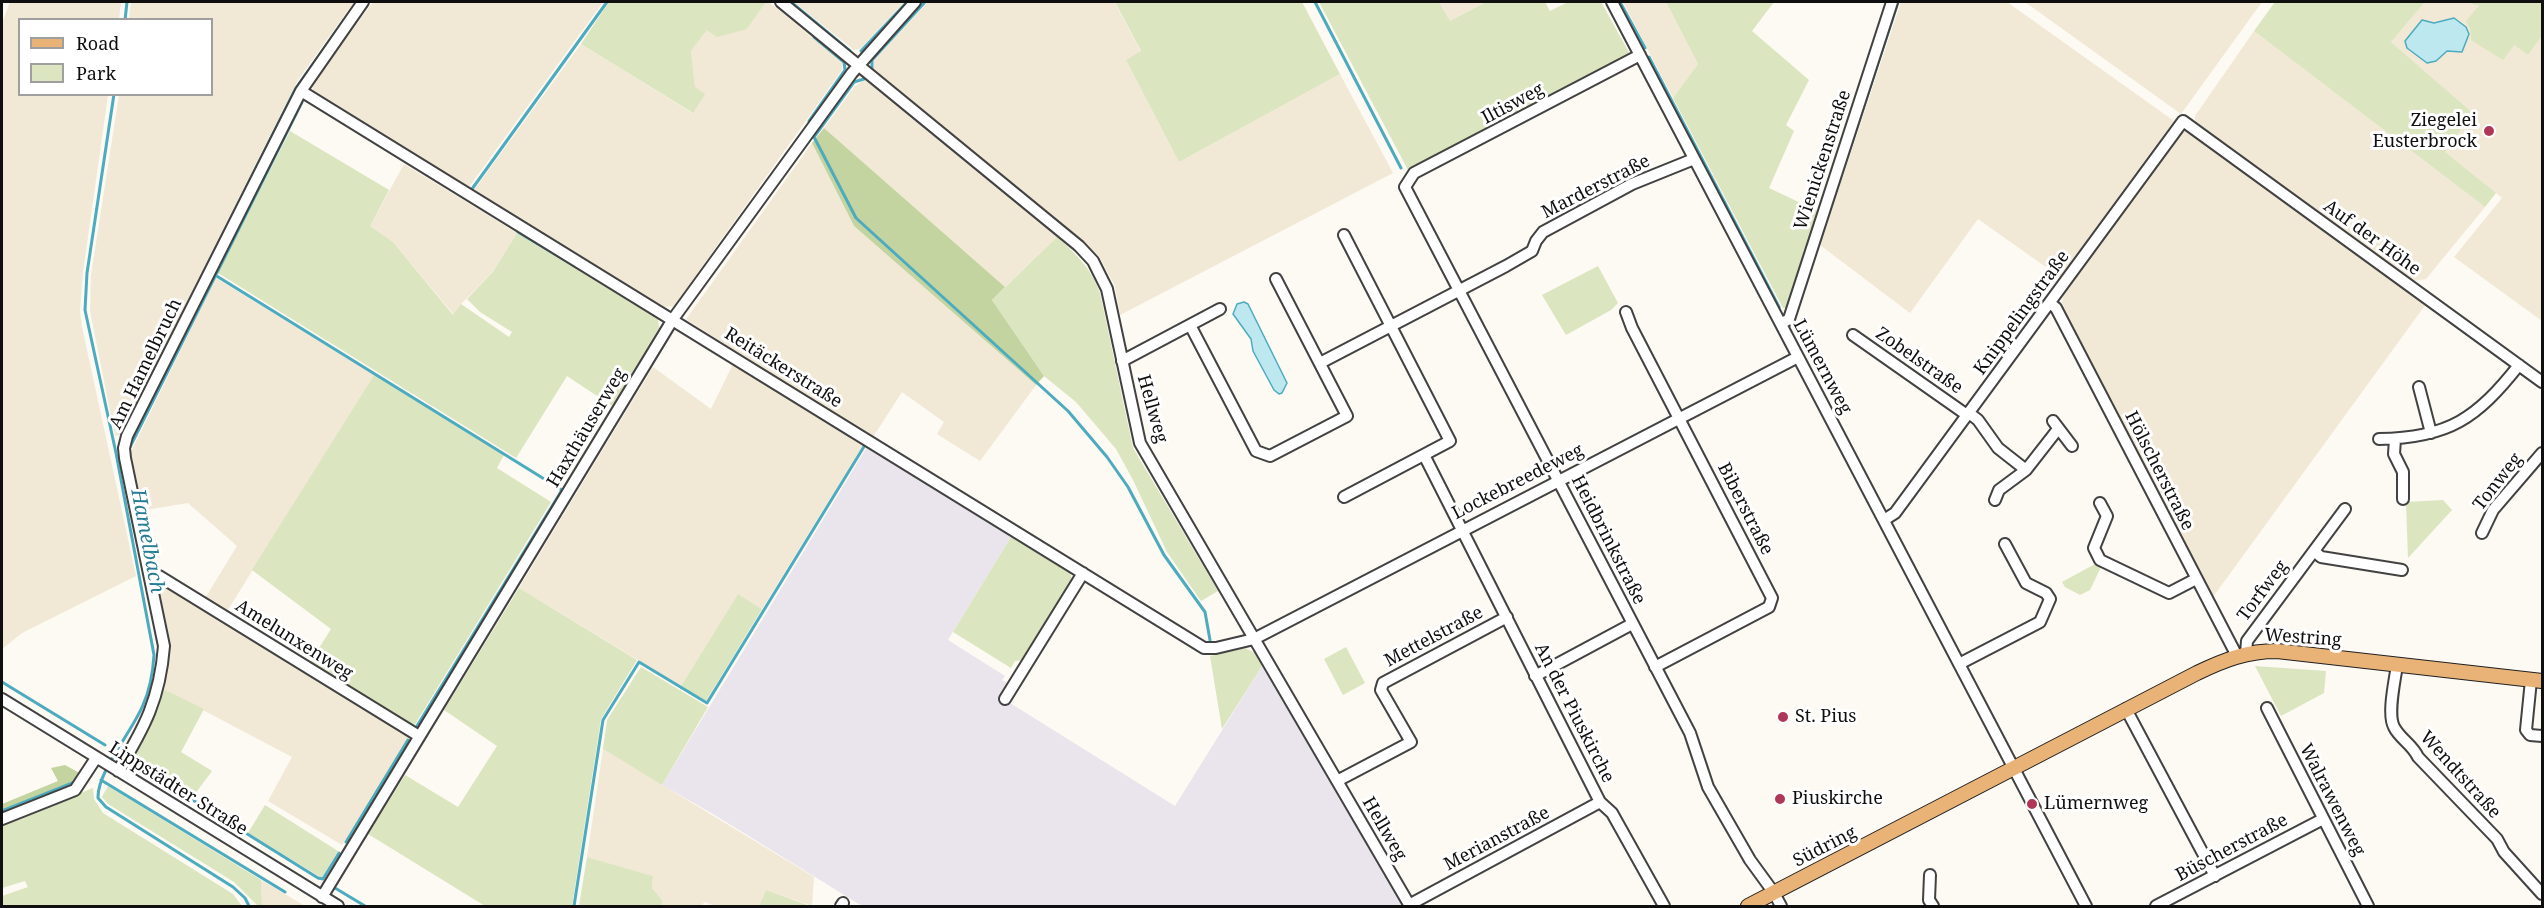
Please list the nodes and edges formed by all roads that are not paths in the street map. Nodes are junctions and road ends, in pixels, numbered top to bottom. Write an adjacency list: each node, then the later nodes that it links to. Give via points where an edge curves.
1 (363, 2): 8 (street, Am Hamelbruch)
2 (781, 2): 7 (street, Hellweg)
3 (915, 2): 7 (street, Haxthäuserweg)
4 (1612, 2): 6 (street, Lümernweg)
5 (1892, 2): 19 (street, Wienickenstraße, via 1789,319)
6 (1640, 55): 10 (street, Lümernweg); 11 (street, Iltisweg, via 1414,173)
7 (857, 65): 18 (street, Haxthäuserweg); 24 (street, Hellweg, via 1093,261 1107,289)
8 (301, 91): 18 (street, Reitäckerstraße); 51 (street, Am Hamelbruch, via 127,436 125,458)
9 (2183, 121): 15 (street, Knippelingstraße); 26 (street, Auf der Höhe)
10 (1694, 159): 14 (street, Marderstraße, via 1632,184 1543,232 1532,251); 19 (street, Lümernweg)
11 (1405, 187): 14 (street, Heidbrinkstraße)
12 (1344, 235): 21 (street)
13 (1276, 279): 25 (street)
14 (1459, 290): 21 (street, Marderstraße); 38 (street, Heidbrinkstraße)
15 (2050, 303): 29 (street, Knippelingstraße); 52 (street, Hölscherstraße)
16 (1220, 309): 20 (street)
17 (1626, 312): 30 (street, Biberstraße)
18 (673, 320): 50 (street, Reitäckerstraße); 66 (street, Haxthäuserweg)
19 (1781, 324): 23 (street, Lümernweg)
20 (1190, 325): 24 (street); 25 (street, via 1257,451 1270,456 1347,416)
21 (1390, 326): 25 (street, Marderstraße); 36 (street, via 1450,441)
22 (1853, 335): 29 (street, Zobelstraße)
23 (1798, 357): 30 (street, Lockebreedeweg); 44 (street, Lümernweg)
24 (1122, 361): 55 (street, Hellweg, via 1140,443)
25 (1320, 363)
26 (2519, 365): 27 (street, Auf der Höhe); 31 (street, via 2480,409)
27 (2542, 382)
28 (2419, 387): 31 (street)
29 (1968, 414): 37 (street, Zobelstraße, via 1978,420 1998,448); 44 (street, Knippelingstraße, via 1895,513)
30 (1680, 419): 38 (street, Lockebreedeweg); 59 (street, Biberstraße, via 1772,598 1771,604)
31 (2431, 433): 32 (street)
32 (2395, 439): 33 (street); 40 (street, via 2394,454 2403,472)
33 (2379, 440)
34 (2072, 446): 37 (street, via 2056,425)
35 (2542, 453): 46 (street, Tonweg, via 2493,510)
36 (1424, 455): 39 (street); 45 (street, An der Piuskirche)
37 (2026, 470): 41 (street, via 1999,490)
38 (1559, 480): 45 (street, Lockebreedeweg); 54 (street, Heidbrinkstraße)
39 (1344, 497)
40 (2403, 499)
41 (1995, 500)
42 (2100, 503): 52 (street, via 2107,516 2094,548 2100,560 2169,593)
43 (2345, 508): 48 (street, Torfweg)
44 (1884, 520): 57 (street, Lümernweg)
45 (1462, 529): 53 (street, An der Piuskirche); 55 (street, Lockebreedeweg)
46 (2482, 533)
47 (2006, 544): 57 (street, via 2026,583 2050,599 2040,622)
48 (2314, 551): 49 (street, via 2321,558); 56 (street, Torfweg)
49 (2403, 570)
50 (1083, 573): 55 (street, Reitäckerstraße, via 1204,648); 63 (street)
51 (151, 576): 66 (street, Amelunxenweg, via 159,576); 70 (street, Am Hamelbruch, via 164,646 162,676 150,714)
52 (2196, 579): 56 (street, Hölscherstraße)
53 (1507, 617): 60 (street, An der Piuskirche); 71 (street, Mettelstraße, via 1383,683 1381,690 1411,742)
54 (1632, 624): 59 (street, Heidbrinkstraße); 60 (street)
55 (1254, 639): 71 (street, Hellweg)
56 (2241, 654): 58 (main road, Westring, via 2277,651); 65 (main road, Westring)
57 (1959, 664): 69 (street, Lümernweg)
58 (2397, 665): 61 (main road, Westring); 78 (street, Wendtstraße, via 2393,726)
59 (1655, 667): 77 (street, Heidbrinkstraße, via 1690,733 1708,787)
60 (1535, 676): 72 (street, An der Piuskirche)
61 (2537, 680): 67 (street, via 2526,730 2530,735)
62 (2, 699): 68 (street, Lippstädter Straße)
63 (1005, 699)
64 (2267, 708): 74 (street, Walrawenweg)
65 (2126, 709): 69 (main road, Westring); 76 (street)
66 (419, 736): 79 (street, Haxthäuserweg)
67 (2542, 736)
68 (100, 760): 70 (street, Lippstädter Straße); 73 (street, via 75,790)
69 (2014, 768): 77 (main road, Südring); 86 (street, Lümernweg)
70 (117, 771): 79 (street, Lippstädter Straße)
71 (1337, 781): 81 (street, Hellweg)
72 (1600, 802): 81 (street, Merianstraße); 82 (street, An der Piuskirche, via 1612,813)
73 (2, 819)
74 (2323, 819): 76 (street, Büscherstraße); 88 (street, Walrawenweg)
75 (1930, 875): 85 (street, via 1929,900)
76 (2215, 876): 87 (street, Büscherstraße)
77 (1774, 893): 83 (main road, Südring); 84 (street, Heidbrinkstraße)
78 (2542, 894)
79 (322, 897): 80 (street, Lippstädter Straße)
80 (338, 906)
81 (1409, 906)
82 (1664, 906)
83 (1748, 906)
84 (1781, 906)
85 (1933, 906)
86 (2086, 906)
87 (2156, 906)
88 (2368, 906)

